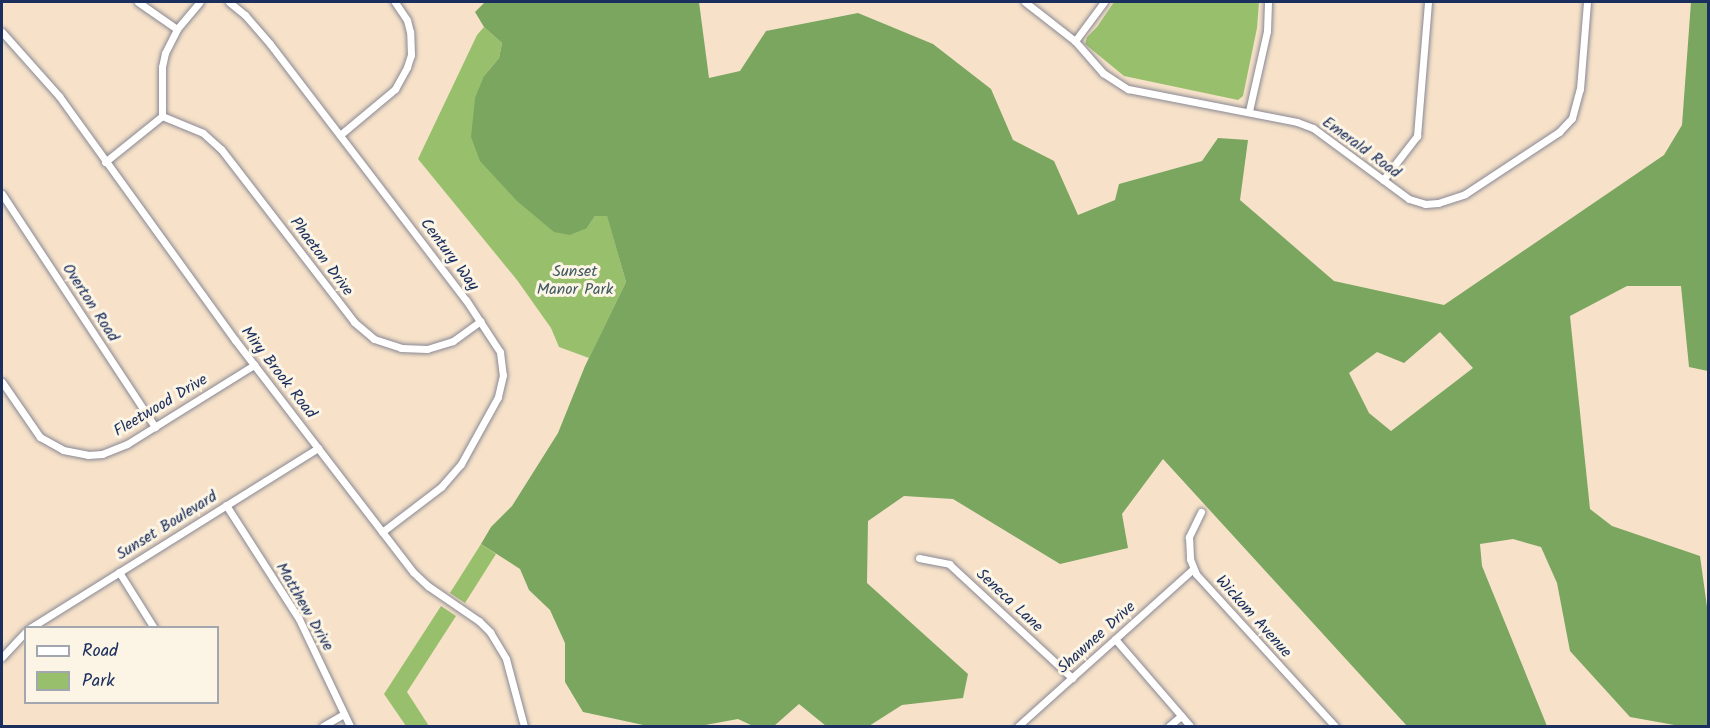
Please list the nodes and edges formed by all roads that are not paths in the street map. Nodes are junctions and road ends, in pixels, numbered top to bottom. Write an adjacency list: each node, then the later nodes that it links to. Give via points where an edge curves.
1 (138, 2): 10 (street)
2 (200, 2): 10 (street)
3 (229, 2): 15 (street, Century Way, via 258,29)
4 (395, 2): 15 (street, via 410,32 408,67 394,89)
5 (1024, 2): 12 (street, Emerald Road)
6 (1104, 2): 12 (street)
7 (1268, 2): 13 (street, via 1267,31)
8 (1428, 2): 17 (street, via 1418,136)
9 (1587, 2): 17 (street, Emerald Road, via 1580,89 1572,118 1559,132 1465,194 1438,203 1409,199)
10 (177, 29): 14 (street, via 162,68)
11 (2, 32): 16 (street, Miry Brook Road, via 59,96)
12 (1075, 41): 13 (street, Emerald Road, via 1103,73 1128,90)
13 (1250, 111): 17 (street, Emerald Road, via 1313,128)
14 (162, 116): 16 (street); 19 (street, Phaeton Drive, via 202,133 221,149 354,322 374,339 401,348 427,349 453,340)
15 (340, 135): 19 (street, Century Way)
16 (105, 162): 20 (street, Miry Brook Road)
17 (1383, 180)
18 (2, 194): 22 (street, Overton Road)
19 (481, 321): 26 (street, Century Way, via 496,342 503,362 498,398 451,477)
20 (254, 365): 22 (street, Fleetwood Drive); 23 (street, Miry Brook Road)
21 (2, 382): 22 (street, Fleetwood Drive, via 40,437 69,452 88,455 116,450)
22 (155, 427)
23 (318, 448): 24 (street, Sunset Boulevard); 26 (street, Miry Brook Road)
24 (226, 505): 29 (street, Sunset Boulevard); 36 (street, Matthew Drive, via 298,619)
25 (1201, 512): 28 (street, Wickom Avenue, via 1189,537)
26 (382, 532): 40 (street, Miry Brook Road, via 428,586 490,632 506,658)
27 (919, 558): 35 (street, Seneca Lane, via 949,564)
28 (1194, 569): 33 (street, Shawnee Drive); 44 (street, Wickom Avenue)
29 (119, 572): 30 (street, Sunset Boulevard); 31 (street)
30 (32, 626)
31 (153, 626)
32 (24, 633): 34 (street)
33 (1115, 639): 35 (street, Shawnee Drive); 37 (street)
34 (2, 657)
35 (1072, 678): 41 (street, Shawnee Drive)
36 (344, 714): 38 (street); 39 (street, Matthew Drive)
37 (1181, 716): 42 (street); 43 (street)
38 (323, 726)
39 (350, 726)
40 (524, 726)
41 (1018, 726)
42 (1169, 726)
43 (1190, 726)
44 (1335, 726)

